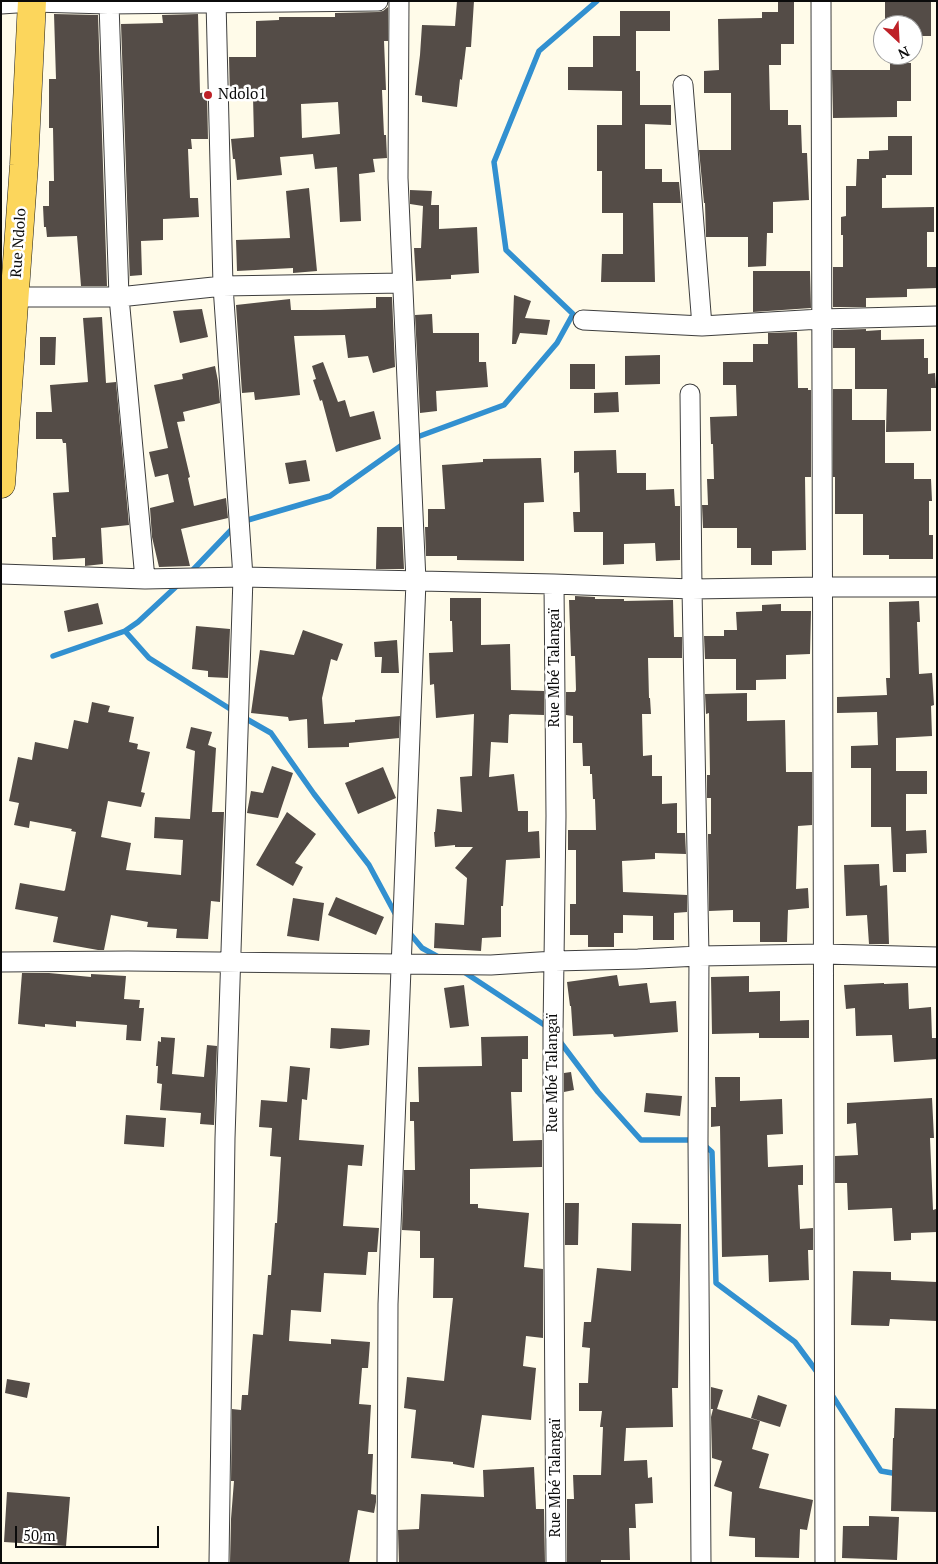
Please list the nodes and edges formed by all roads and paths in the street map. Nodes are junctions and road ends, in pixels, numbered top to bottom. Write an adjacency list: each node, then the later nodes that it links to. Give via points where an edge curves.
1 (378, 1): 5 (street)
2 (399, 1): 9 (street, via 398,178)
3 (821, 1): 14 (street)
4 (32, 2): 6 (street); 7 (street); 12 (main road, Rue Ndolo)
5 (216, 2): 7 (street); 10 (street)
6 (1, 4)
7 (109, 4): 11 (street)
8 (683, 85): 16 (street)
9 (402, 283): 10 (street); 22 (street)
10 (223, 286): 11 (street); 20 (street)
11 (120, 296): 12 (street); 21 (street)
12 (8, 297): 18 (main road, Rue Ndolo)
13 (937, 316): 14 (street)
14 (822, 319): 16 (street); 24 (street)
15 (582, 320): 16 (street)
16 (702, 326)
17 (690, 394): 26 (street)
18 (1, 484)
19 (1, 574): 21 (street)
20 (243, 577): 21 (street); 22 (street); 32 (street)
21 (145, 579)
22 (416, 580): 23 (street); 33 (street)
23 (554, 584): 26 (street); 30 (street, Rue Mbé Talangaï)
24 (822, 587): 25 (street); 26 (street); 27 (street)
25 (937, 587)
26 (692, 589): 28 (street)
27 (824, 954): 28 (street); 29 (street); 38 (street)
28 (698, 956): 30 (street); 37 (street)
29 (937, 957)
30 (555, 961): 33 (street, via 490,965); 36 (street, Rue Mbé Talangaï)
31 (1, 962): 32 (street)
32 (230, 963): 33 (street); 34 (street)
33 (401, 964): 35 (street, via 388,1304)
34 (219, 1563)
35 (387, 1563)
36 (556, 1563)
37 (701, 1563)
38 (825, 1563)

